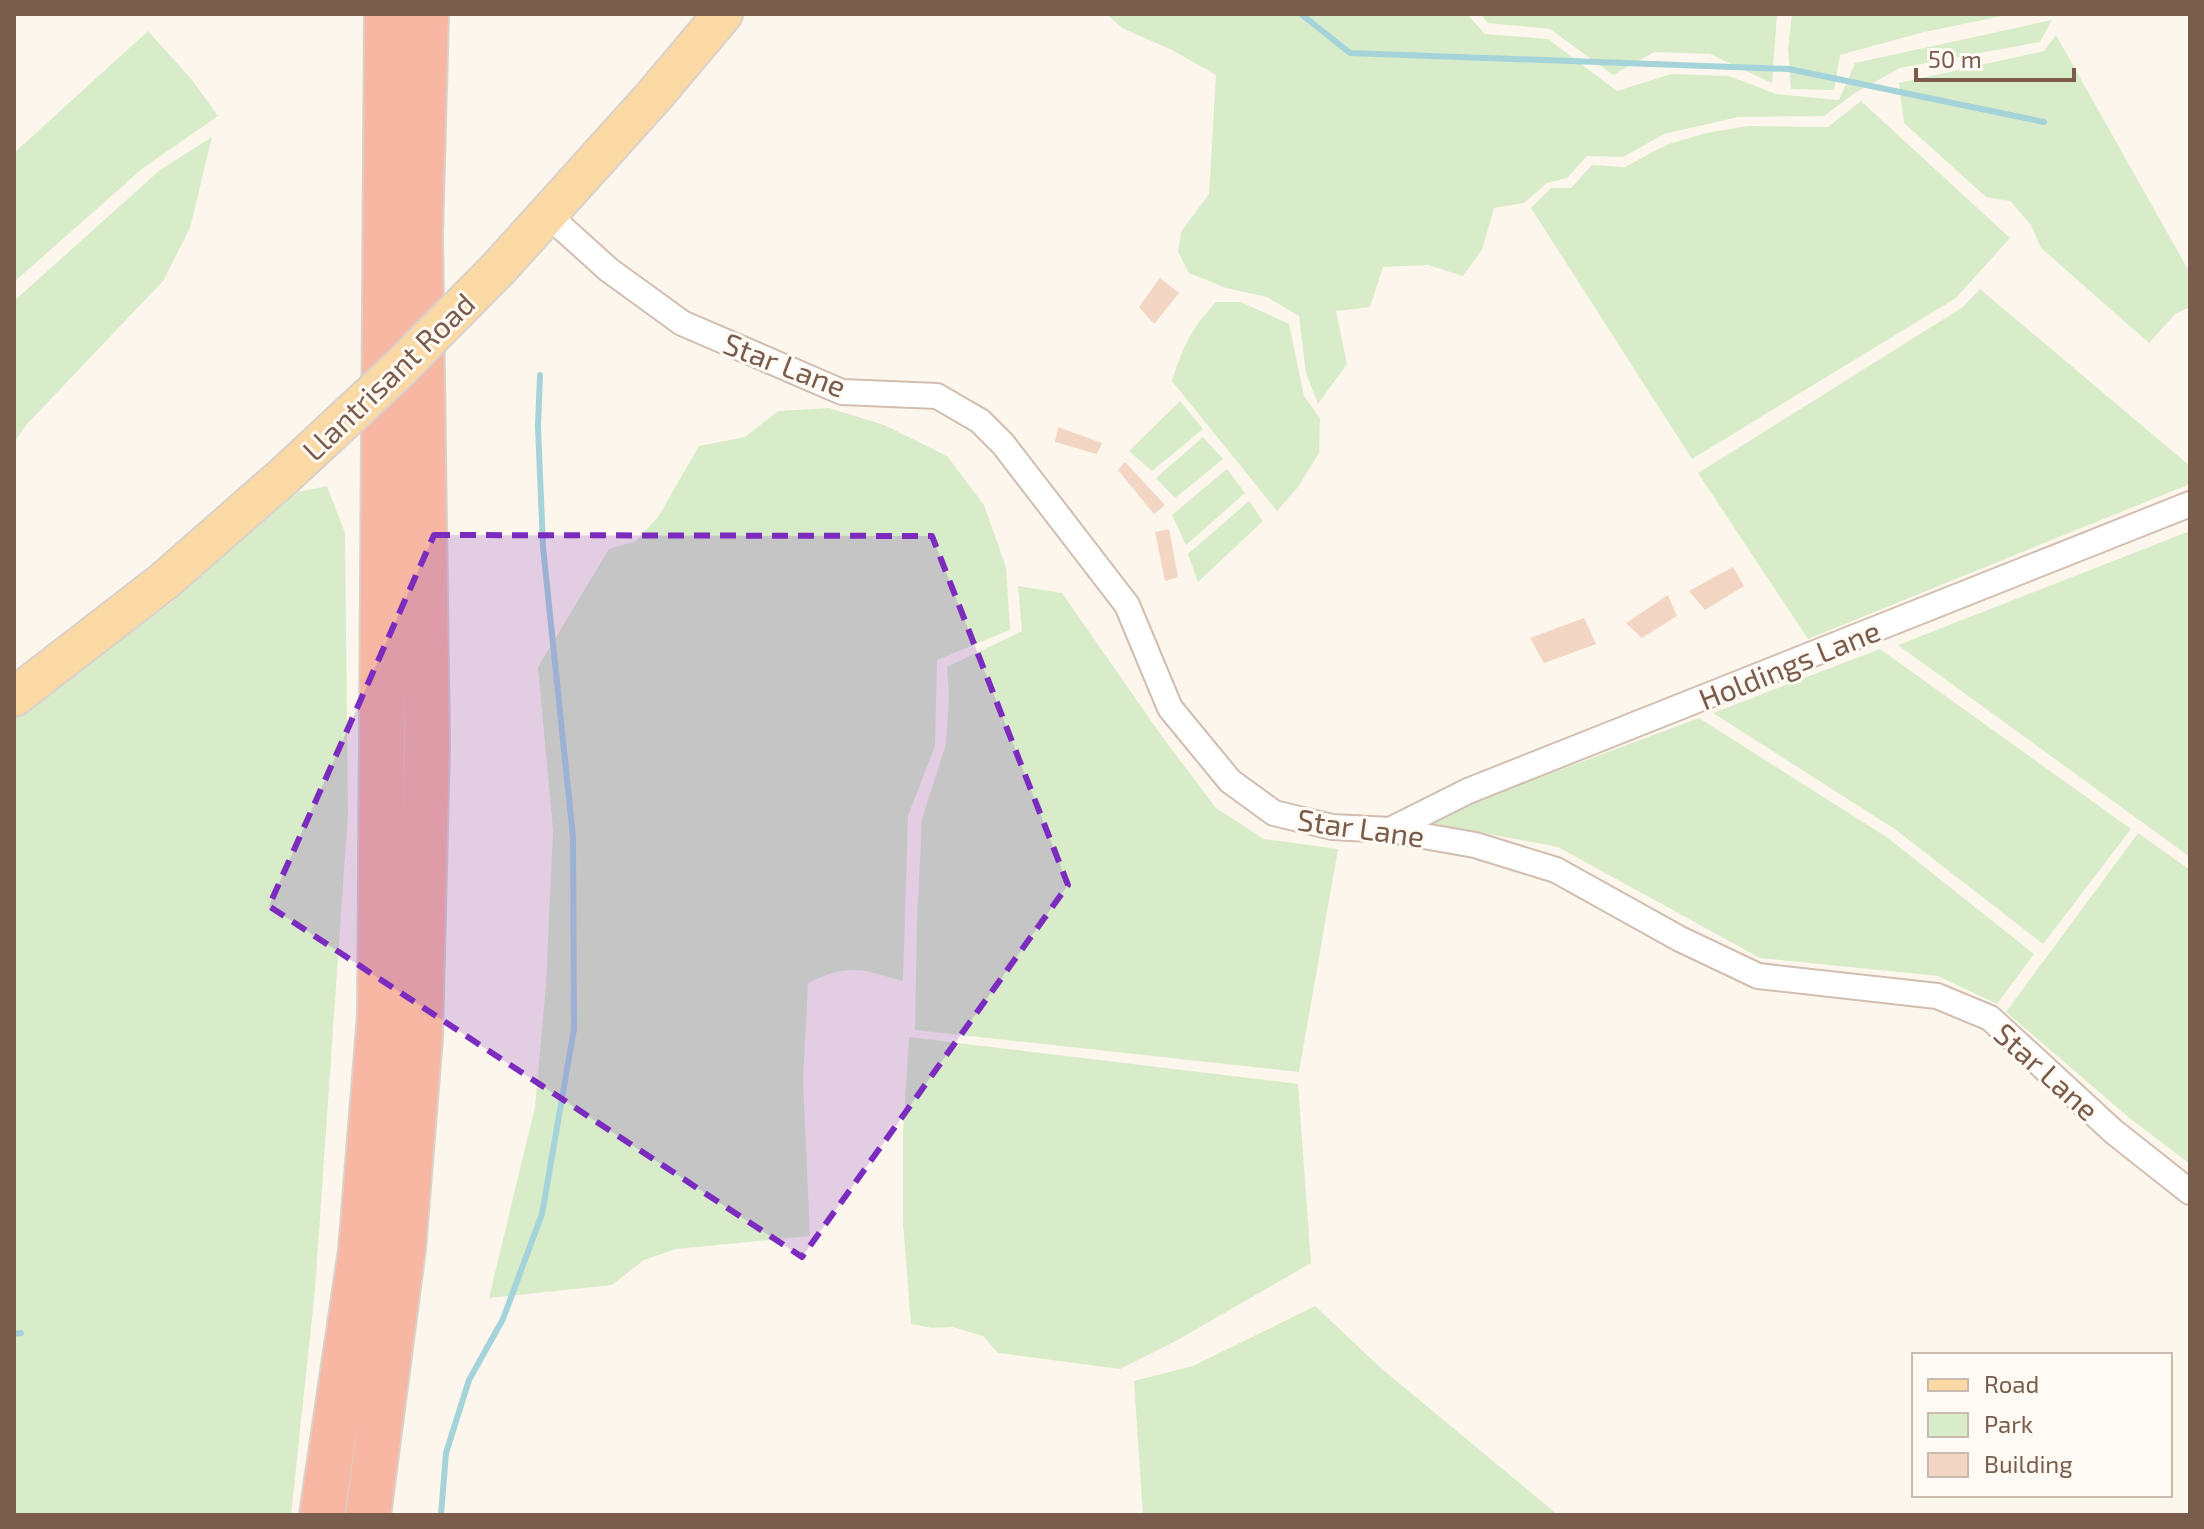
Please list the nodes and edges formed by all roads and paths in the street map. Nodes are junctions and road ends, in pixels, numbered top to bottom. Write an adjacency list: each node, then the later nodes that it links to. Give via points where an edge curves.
1 (387, 14): 9 (highway, via 380,1016 361,1251)
2 (426, 14): 10 (highway, via 420,234 427,744 420,1037 403,1248)
3 (723, 14): 4 (main road, Llantrisant Road)
4 (548, 215): 6 (main road, Llantrisant Road, bridge, via 397,371 284,476 163,582); 7 (street, Star Lane, via 609,270 682,323 842,392 937,396 980,421 1127,605 1170,708 1230,781 1274,813 1332,827)
5 (2190, 504): 7 (street, Holdings Lane, via 1468,791)
6 (14, 697)
7 (1390, 830): 8 (street, Star Lane, via 1475,845 1556,870 1758,976 1937,996 1990,1018 2114,1132)
8 (2190, 1192)
9 (322, 1515)
10 (368, 1515)

